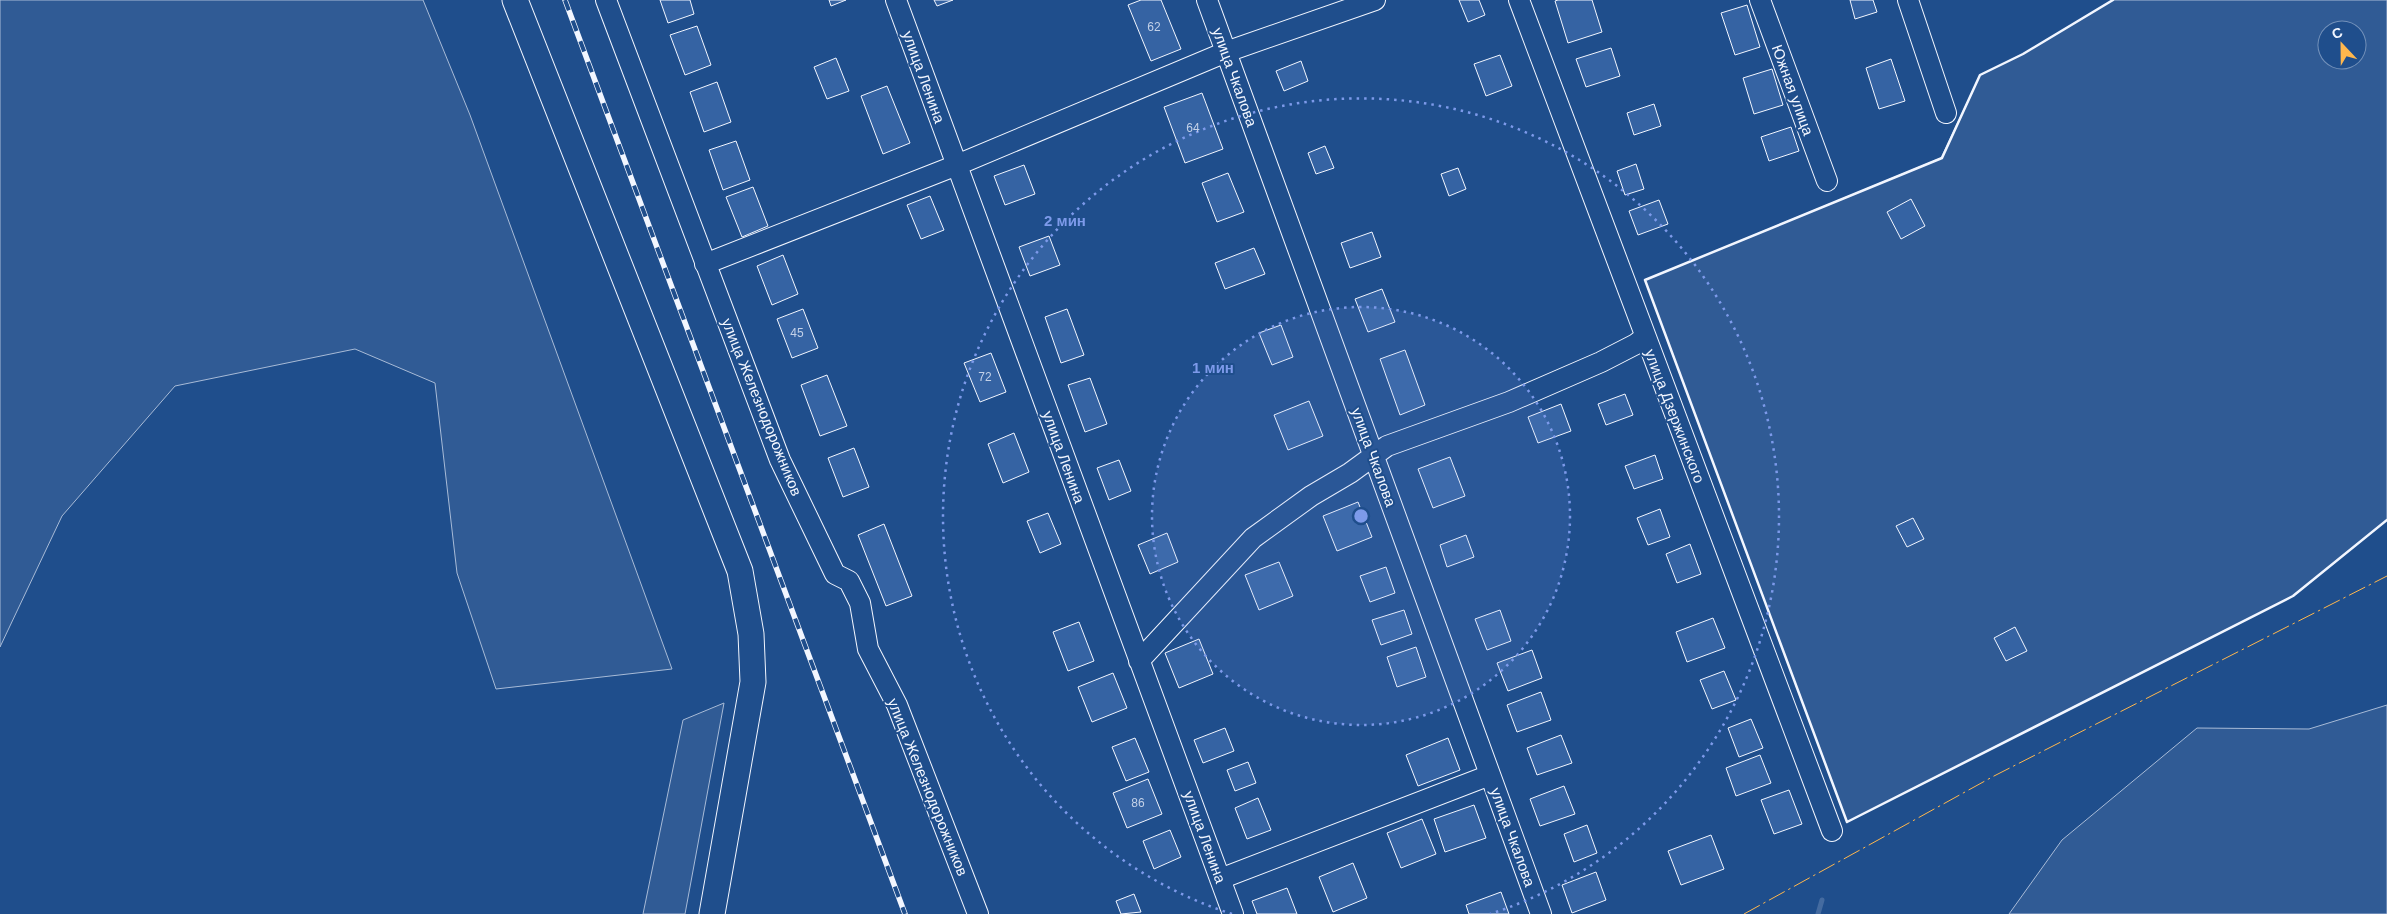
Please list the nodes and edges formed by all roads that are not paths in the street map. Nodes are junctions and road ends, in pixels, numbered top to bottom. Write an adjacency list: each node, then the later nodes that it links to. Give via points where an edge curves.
1 (515, 0): 20 (main road, via 740,571 751,634 753,682)
2 (606, 0): 13 (street, улица Железнодорожников)
3 (896, 0): 11 (street, улица Ленина)
4 (1207, 0): 9 (street, улица Чкалова)
5 (1375, 0): 9 (street)
6 (1520, 0): 14 (street, улица Дзержинского)
7 (1760, 0): 12 (street, Южная улица)
8 (1908, 0): 10 (street)
9 (1226, 52): 11 (street); 15 (street, улица Чкалова)
10 (1946, 113)
11 (957, 165): 13 (street); 16 (street, улица Ленина)
12 (1827, 181)
13 (705, 264): 21 (street, улица Железнодорожников, via 780,460 835,574 849,581 860,604 868,649 897,705)
14 (1645, 337): 15 (street, via 1579,372 1509,402 1387,446); 18 (street, улица Дзержинского)
15 (1374, 457): 16 (street, via 1311,496 1253,538); 17 (street, улица Чкалова)
16 (1139, 660): 19 (street, улица Ленина)
17 (1490, 775): 19 (street); 23 (street, улица Чкалова)
18 (1832, 831)
19 (1220, 879): 22 (street, улица Ленина)
20 (712, 914)
21 (978, 914)
22 (1233, 914)
23 (1541, 914)

